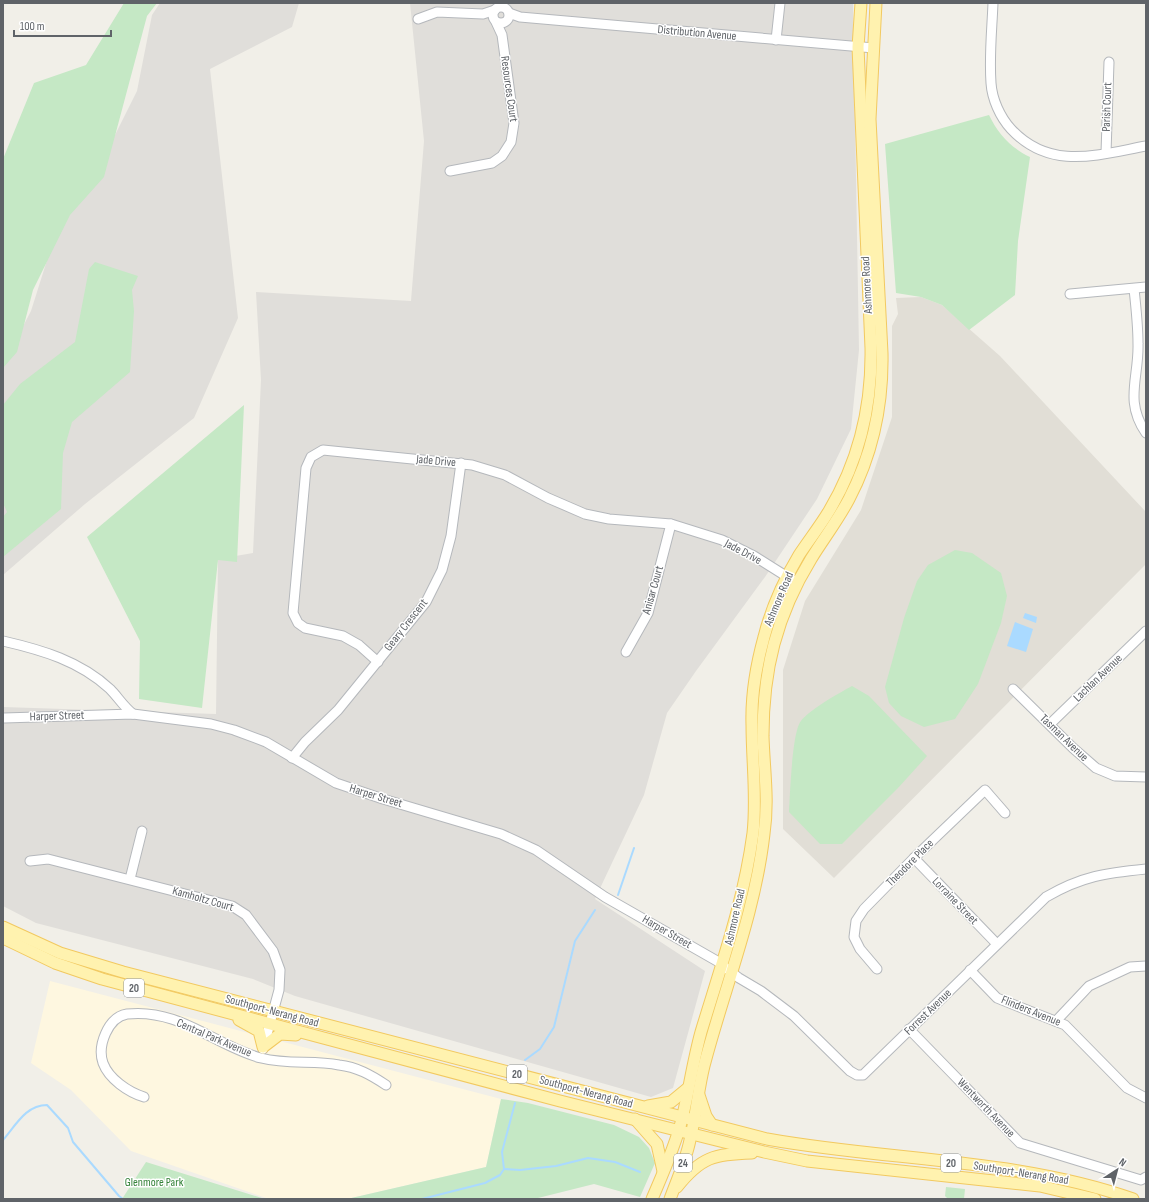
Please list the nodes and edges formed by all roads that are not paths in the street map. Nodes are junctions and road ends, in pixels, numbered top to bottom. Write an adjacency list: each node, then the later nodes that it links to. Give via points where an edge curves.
1 (780, 3): 10 (street)
2 (861, 3): 11 (main road, Ashmore Road)
3 (876, 3): 12 (main road, Ashmore Road)
4 (993, 3): 15 (street, via 991,82 997,106 1008,126 1028,145 1048,154 1075,158)
5 (504, 11): 6 (street); 8 (street, Distribution Avenue, via 501,24); 9 (street); 10 (street, Distribution Avenue, via 520,17)
6 (483, 14): 7 (street, via 437,12); 8 (street)
7 (418, 19)
8 (495, 21): 9 (street)
9 (502, 35): 16 (street, Resources Court, via 514,123 511,142 502,156 492,163)
10 (776, 40): 11 (street, Distribution Avenue)
11 (858, 47): 12 (street, Distribution Avenue); 23 (main road, Ashmore Road, via 871,348 870,384 858,448 846,479)
12 (874, 48): 24 (main road, Ashmore Road, via 870,119 882,353 880,399 871,446 858,480)
13 (1109, 62): 15 (street, Parish Court)
14 (1146, 146): 15 (street)
15 (1106, 153)
16 (450, 171)
17 (1146, 287): 18 (street)
18 (1134, 289): 19 (street); 20 (street, via 1138,344 1133,404)
19 (1070, 294)
20 (1146, 433)
21 (461, 463): 22 (street, Jade Drive, via 505,475 585,514 609,519); 28 (street, Geary Crescent, via 442,570 426,602); 28 (street, Jade Drive, via 323,450 311,457 306,468 293,613 298,623 305,628 343,636 359,645)
22 (671, 524): 23 (street, Jade Drive, via 722,540); 27 (street, Anisar Court, via 648,613)
23 (787, 577): 24 (street, Jade Drive); 44 (main road, Ashmore Road, via 771,614 756,668 752,726 754,820 748,860)
24 (797, 583): 48 (main road, Ashmore Road, via 779,628 766,680 764,738 768,793 764,836 745,928)
25 (1146, 631): 32 (street, Lachlan Avenue)
26 (3, 641): 30 (street, via 50,653 69,661 94,676)
27 (626, 652)
28 (378, 662): 33 (street, Geary Crescent, via 338,710)
29 (1013, 689): 32 (street, Tasman Avenue)
30 (133, 714): 31 (street, Harper Street); 33 (street, Harper Street, via 211,724 234,730 266,742)
31 (4, 718)
32 (1050, 724): 34 (street, Tasman Avenue, via 1096,768 1115,776)
33 (292, 758): 44 (street, Harper Street, via 330,780 359,792 512,838 536,850 605,897)
34 (1146, 777)
35 (1005, 813): 37 (street, Theodore Place, via 984,790)
36 (142, 831): 40 (street)
37 (914, 858): 43 (street, Lorraine Street); 46 (street, Theodore Place, via 864,909 856,921 854,937 860,949)
38 (30, 861): 40 (street, Kamholtz Court, via 48,859)
39 (1146, 870): 43 (street, Forrest Avenue, via 1103,874 1067,884 1046,897)
40 (130, 879): 49 (street, Kamholtz Court, via 232,906 243,912 274,951 280,970 279,990)
41 (3, 927): 49 (main road, Southport-Nerang Road / 20, via 44,947 77,959)
42 (3, 938): 50 (main road, Southport-Nerang Road / 20, via 55,963 102,980)
43 (997, 944): 47 (street, Forrest Avenue)
44 (723, 966): 48 (street, Forrest Avenue); 57 (main road, Ashmore Road, via 702,1030)
45 (1146, 966): 51 (street, via 1130,967 1089,986)
46 (877, 969)
47 (970, 970): 51 (street, Flinders Avenue, via 997,998); 53 (street, Forrest Avenue)
48 (732, 973): 53 (street, Forrest Avenue, via 786,1009 857,1075 863,1075); 58 (main road, Ashmore Road)
49 (273, 1011): 52 (street, Kamholtz Court); 61 (main road, Southport-Nerang Road / 20)
50 (226, 1012): 52 (main road, Southport-Nerang Road / 20); 55 (main road, via 256,1029 260,1034)
51 (1056, 1021): 60 (street, Flinders Avenue, via 1065,1025 1127,1088)
52 (270, 1023): 54 (main road, Southport-Nerang Road / 20); 55 (street, Kamholtz Court)
53 (909, 1029): 70 (street, Wentworth Avenue, via 1020,1143 1141,1180)
54 (310, 1034): 55 (main road, via 280,1034); 63 (main road, Southport-Nerang Road / 20)
55 (262, 1053): 56 (street, Central Park Avenue, via 290,1063 341,1065 366,1073); 59 (street, Central Park Avenue, via 236,1050 187,1024 152,1015 124,1015 106,1032 102,1060 123,1087 133,1094)
56 (386, 1085)
57 (688, 1088): 61 (main road, via 671,1102); 62 (main road, Ashmore Road)
58 (698, 1094): 64 (main road, Ashmore Road); 65 (main road)
59 (144, 1097)
60 (1146, 1098)
61 (643, 1107): 62 (main road, Southport-Nerang Road / 20)
62 (682, 1117): 64 (main road, Southport-Nerang Road / 20); 66 (main road, Ashmore Road / 24)
63 (635, 1119): 66 (main road, Southport-Nerang Road / 20); 69 (main road, via 657,1144)
64 (694, 1120): 65 (main road, Southport-Nerang Road / 20); 67 (main road, Ashmore Road / 24)
65 (712, 1125): 74 (main road, Southport-Nerang Road / 20, via 767,1139 816,1147 979,1165 1056,1177)
66 (678, 1131): 67 (main road, Southport-Nerang Road / 20); 69 (main road, Ashmore Road / 24)
67 (692, 1134): 68 (main road, Southport-Nerang Road / 20); 71 (main road, Ashmore Road / 24)
68 (764, 1152): 71 (main road, via 732,1154 706,1160 688,1174); 73 (main road, Southport-Nerang Road / 20, via 807,1161 1040,1186)
69 (663, 1171): 72 (main road, Ashmore Road / 24)
70 (1146, 1177)
71 (671, 1195)
72 (652, 1199)
73 (1095, 1199)
74 (1133, 1199)

